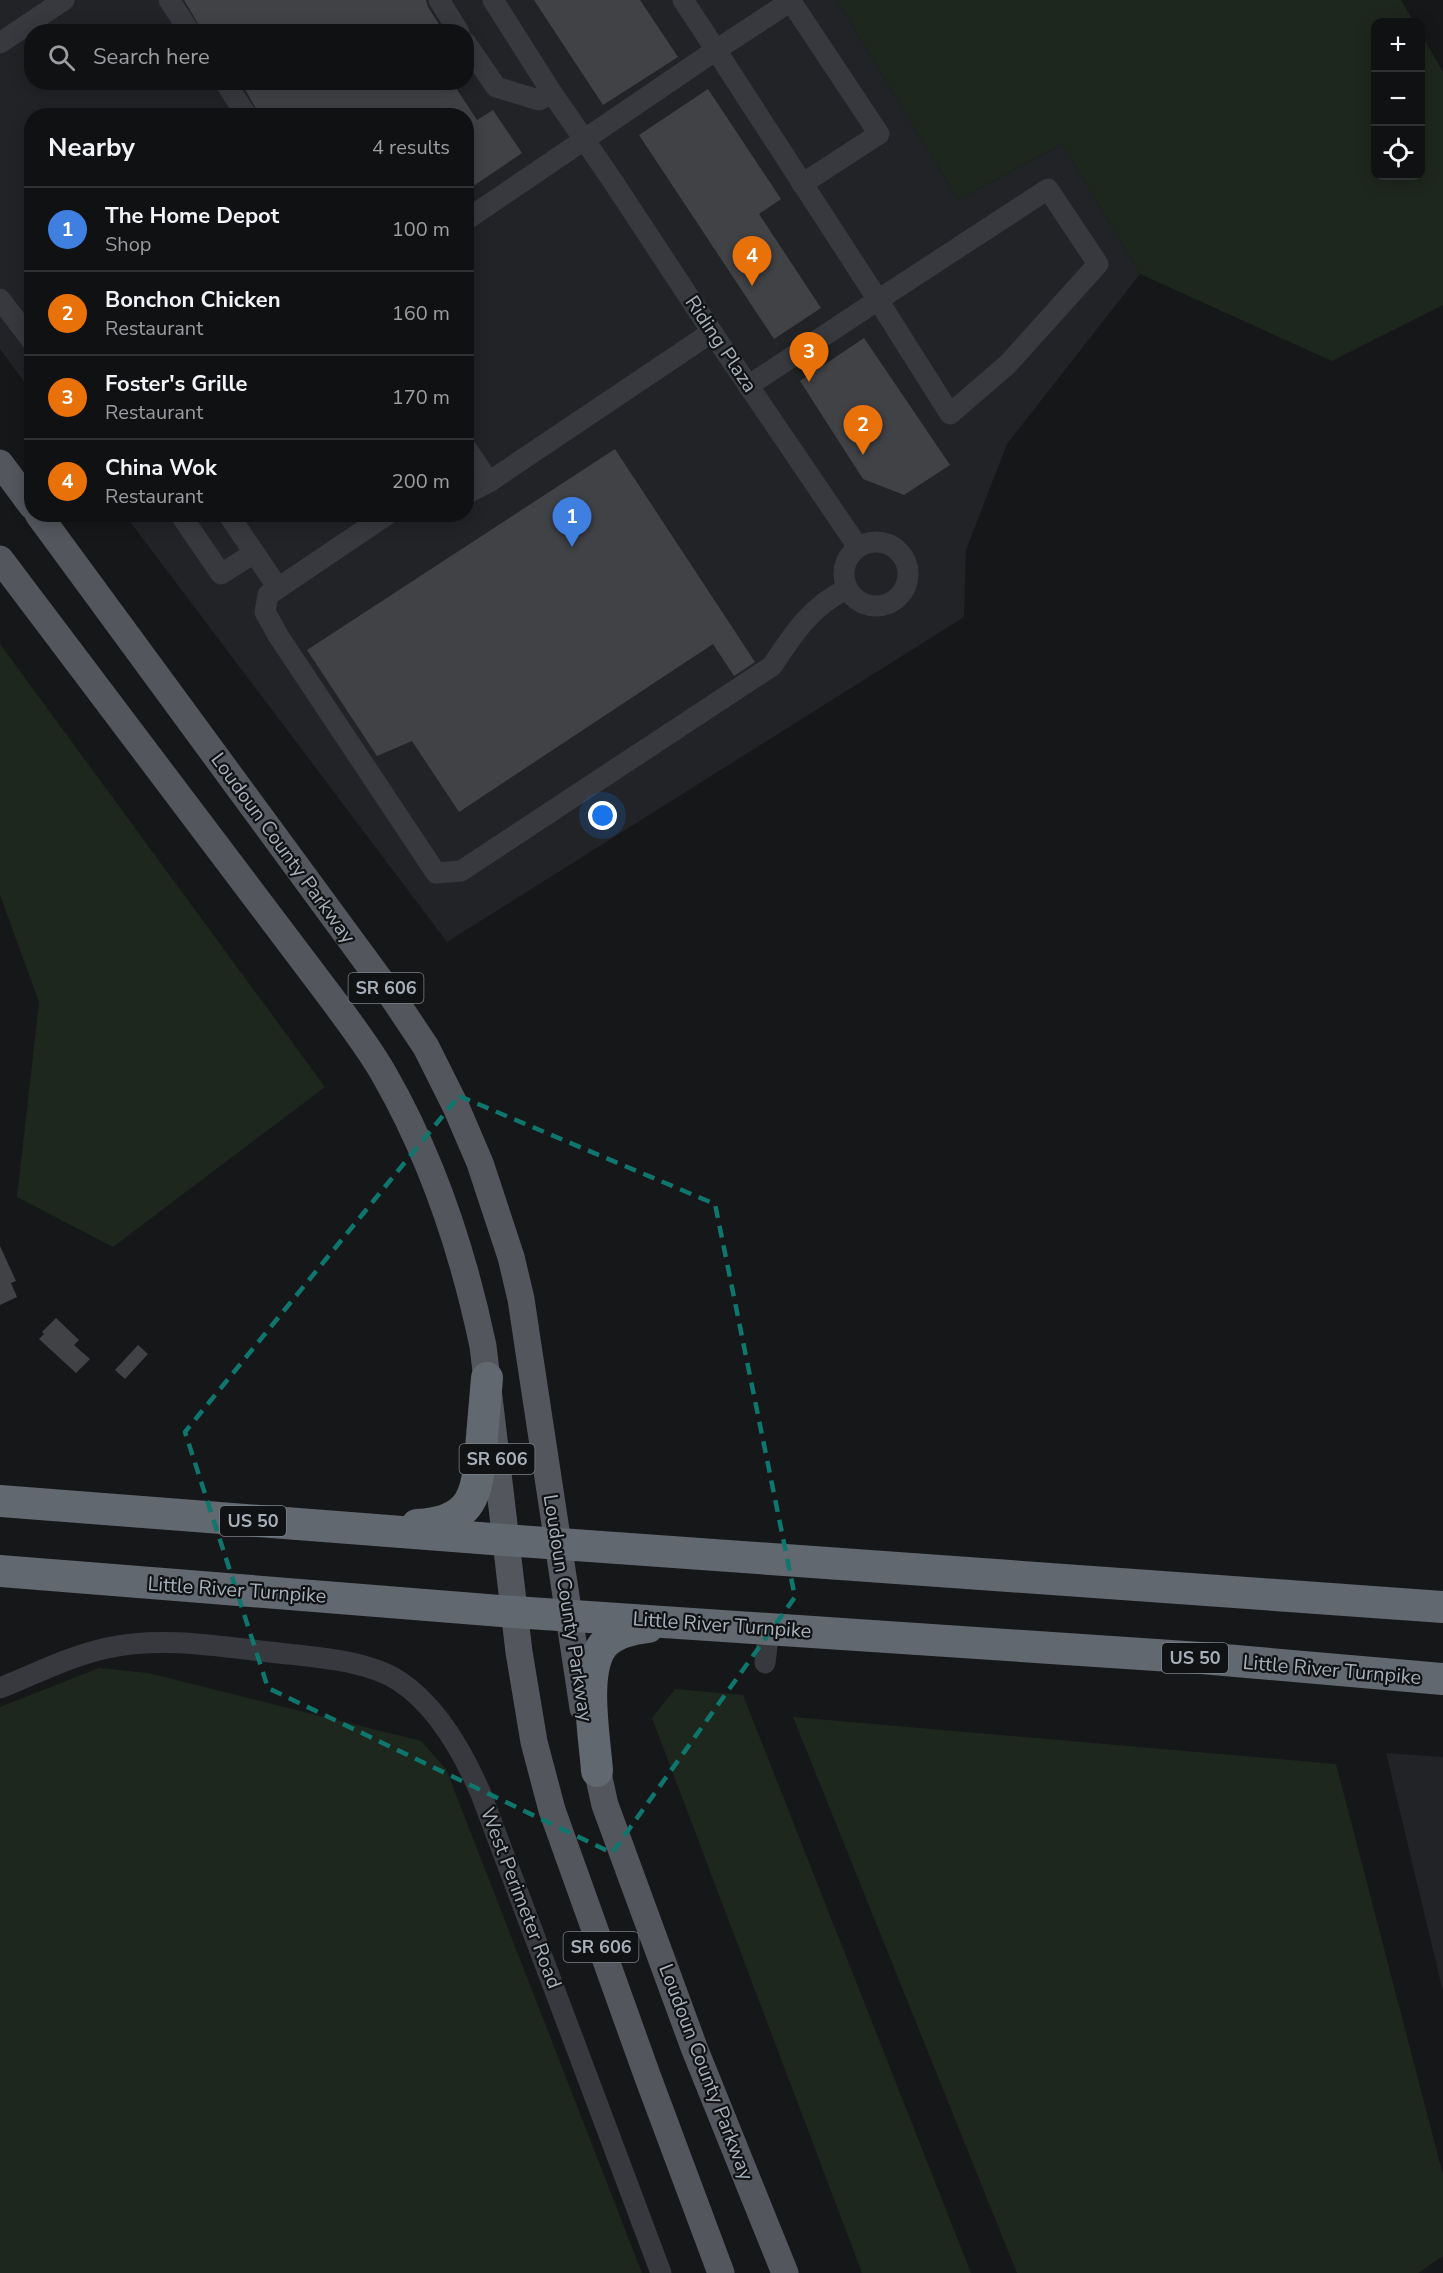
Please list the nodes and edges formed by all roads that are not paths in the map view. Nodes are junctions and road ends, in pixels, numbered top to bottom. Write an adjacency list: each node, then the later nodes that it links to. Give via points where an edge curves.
1 (64, 0): 7 (lane)
2 (169, 0): 8 (lane)
3 (439, 0): 9 (lane)
4 (493, 0): 15 (lane, Riding Plaza)
5 (682, 0): 12 (lane)
6 (791, 1): 12 (lane); 18 (lane, via 879,134)
7 (28, 24)
8 (185, 24)
9 (454, 24)
10 (24, 27): 11 (lane)
11 (0, 43)
12 (716, 50): 17 (lane); 18 (lane)
13 (474, 55): 15 (lane, via 496,87 539,100)
14 (230, 90): 16 (lane)
15 (552, 93): 17 (lane, Riding Plaza)
16 (242, 108)
17 (584, 140): 19 (lane); 23 (lane, Riding Plaza)
18 (802, 183): 21 (lane)
19 (474, 215)
20 (0, 299): 22 (lane)
21 (878, 300): 21 (lane, via 950,414 1008,364 1098,264 1048,189); 24 (lane)
22 (24, 330)
23 (712, 332): 24 (lane, Riding Plaza); 27 (lane)
24 (748, 386): 34 (lane, Riding Plaza)
25 (474, 460): 27 (lane)
26 (0, 463): 29 (main road)
27 (489, 482): 28 (lane)
28 (474, 490)
29 (24, 495)
30 (44, 522): 43 (main road, Loudoun County Parkway / SR 606, via 426,1047 456,1107 498,1213 518,1288)
31 (185, 522): 35 (lane, via 221,574)
32 (233, 522): 35 (lane)
33 (376, 522): 37 (lane)
34 (858, 547): 38 (lane, via 844,571); 38 (lane, via 877,542 895,548 906,565 906,585 893,600 873,606)
35 (254, 553): 37 (lane)
36 (0, 559): 39 (main road, SR 606, via 333,1000 384,1074 416,1134 452,1224 474,1304)
37 (278, 588): 38 (lane, via 268,595 265,612 274,629 436,873 461,871 772,666 794,632 828,597)
38 (847, 589)
39 (487, 1378): 41 (highway, via 478,1476 468,1505 436,1522); 42 (main road, SR 606)
40 (0, 1501): 41 (highway, US 50)
41 (351, 1528): 42 (highway, US 50)
42 (505, 1540): 43 (highway, US 50); 46 (main road, SR 606)
43 (557, 1543): 45 (highway, US 50); 47 (main road, Loudoun County Parkway / SR 606)
44 (0, 1571): 46 (highway, Little River Turnpike / US 50)
45 (1443, 1607)
46 (514, 1612): 47 (highway, Little River Turnpike / US 50); 55 (main road, SR 606, via 525,1694 552,1810)
47 (569, 1615): 48 (highway, Little River Turnpike / US 50); 53 (main road, Loudoun County Parkway / SR 606)
48 (693, 1623): 49 (highway, Little River Turnpike / US 50); 53 (highway, via 631,1630 611,1639 597,1654 590,1684)
49 (769, 1629): 50 (lane); 51 (highway, Little River Turnpike / US 50, via 1201,1658)
50 (765, 1664)
51 (1443, 1680)
52 (0, 1688): 54 (lane, West Perimeter Road, via 108,1648 171,1644 338,1661 397,1680 423,1702 456,1743 487,1808)
53 (597, 1771): 56 (main road, Loudoun County Parkway / SR 606, via 614,1830 695,2050)
54 (661, 2273)
55 (721, 2273)
56 (785, 2273)

